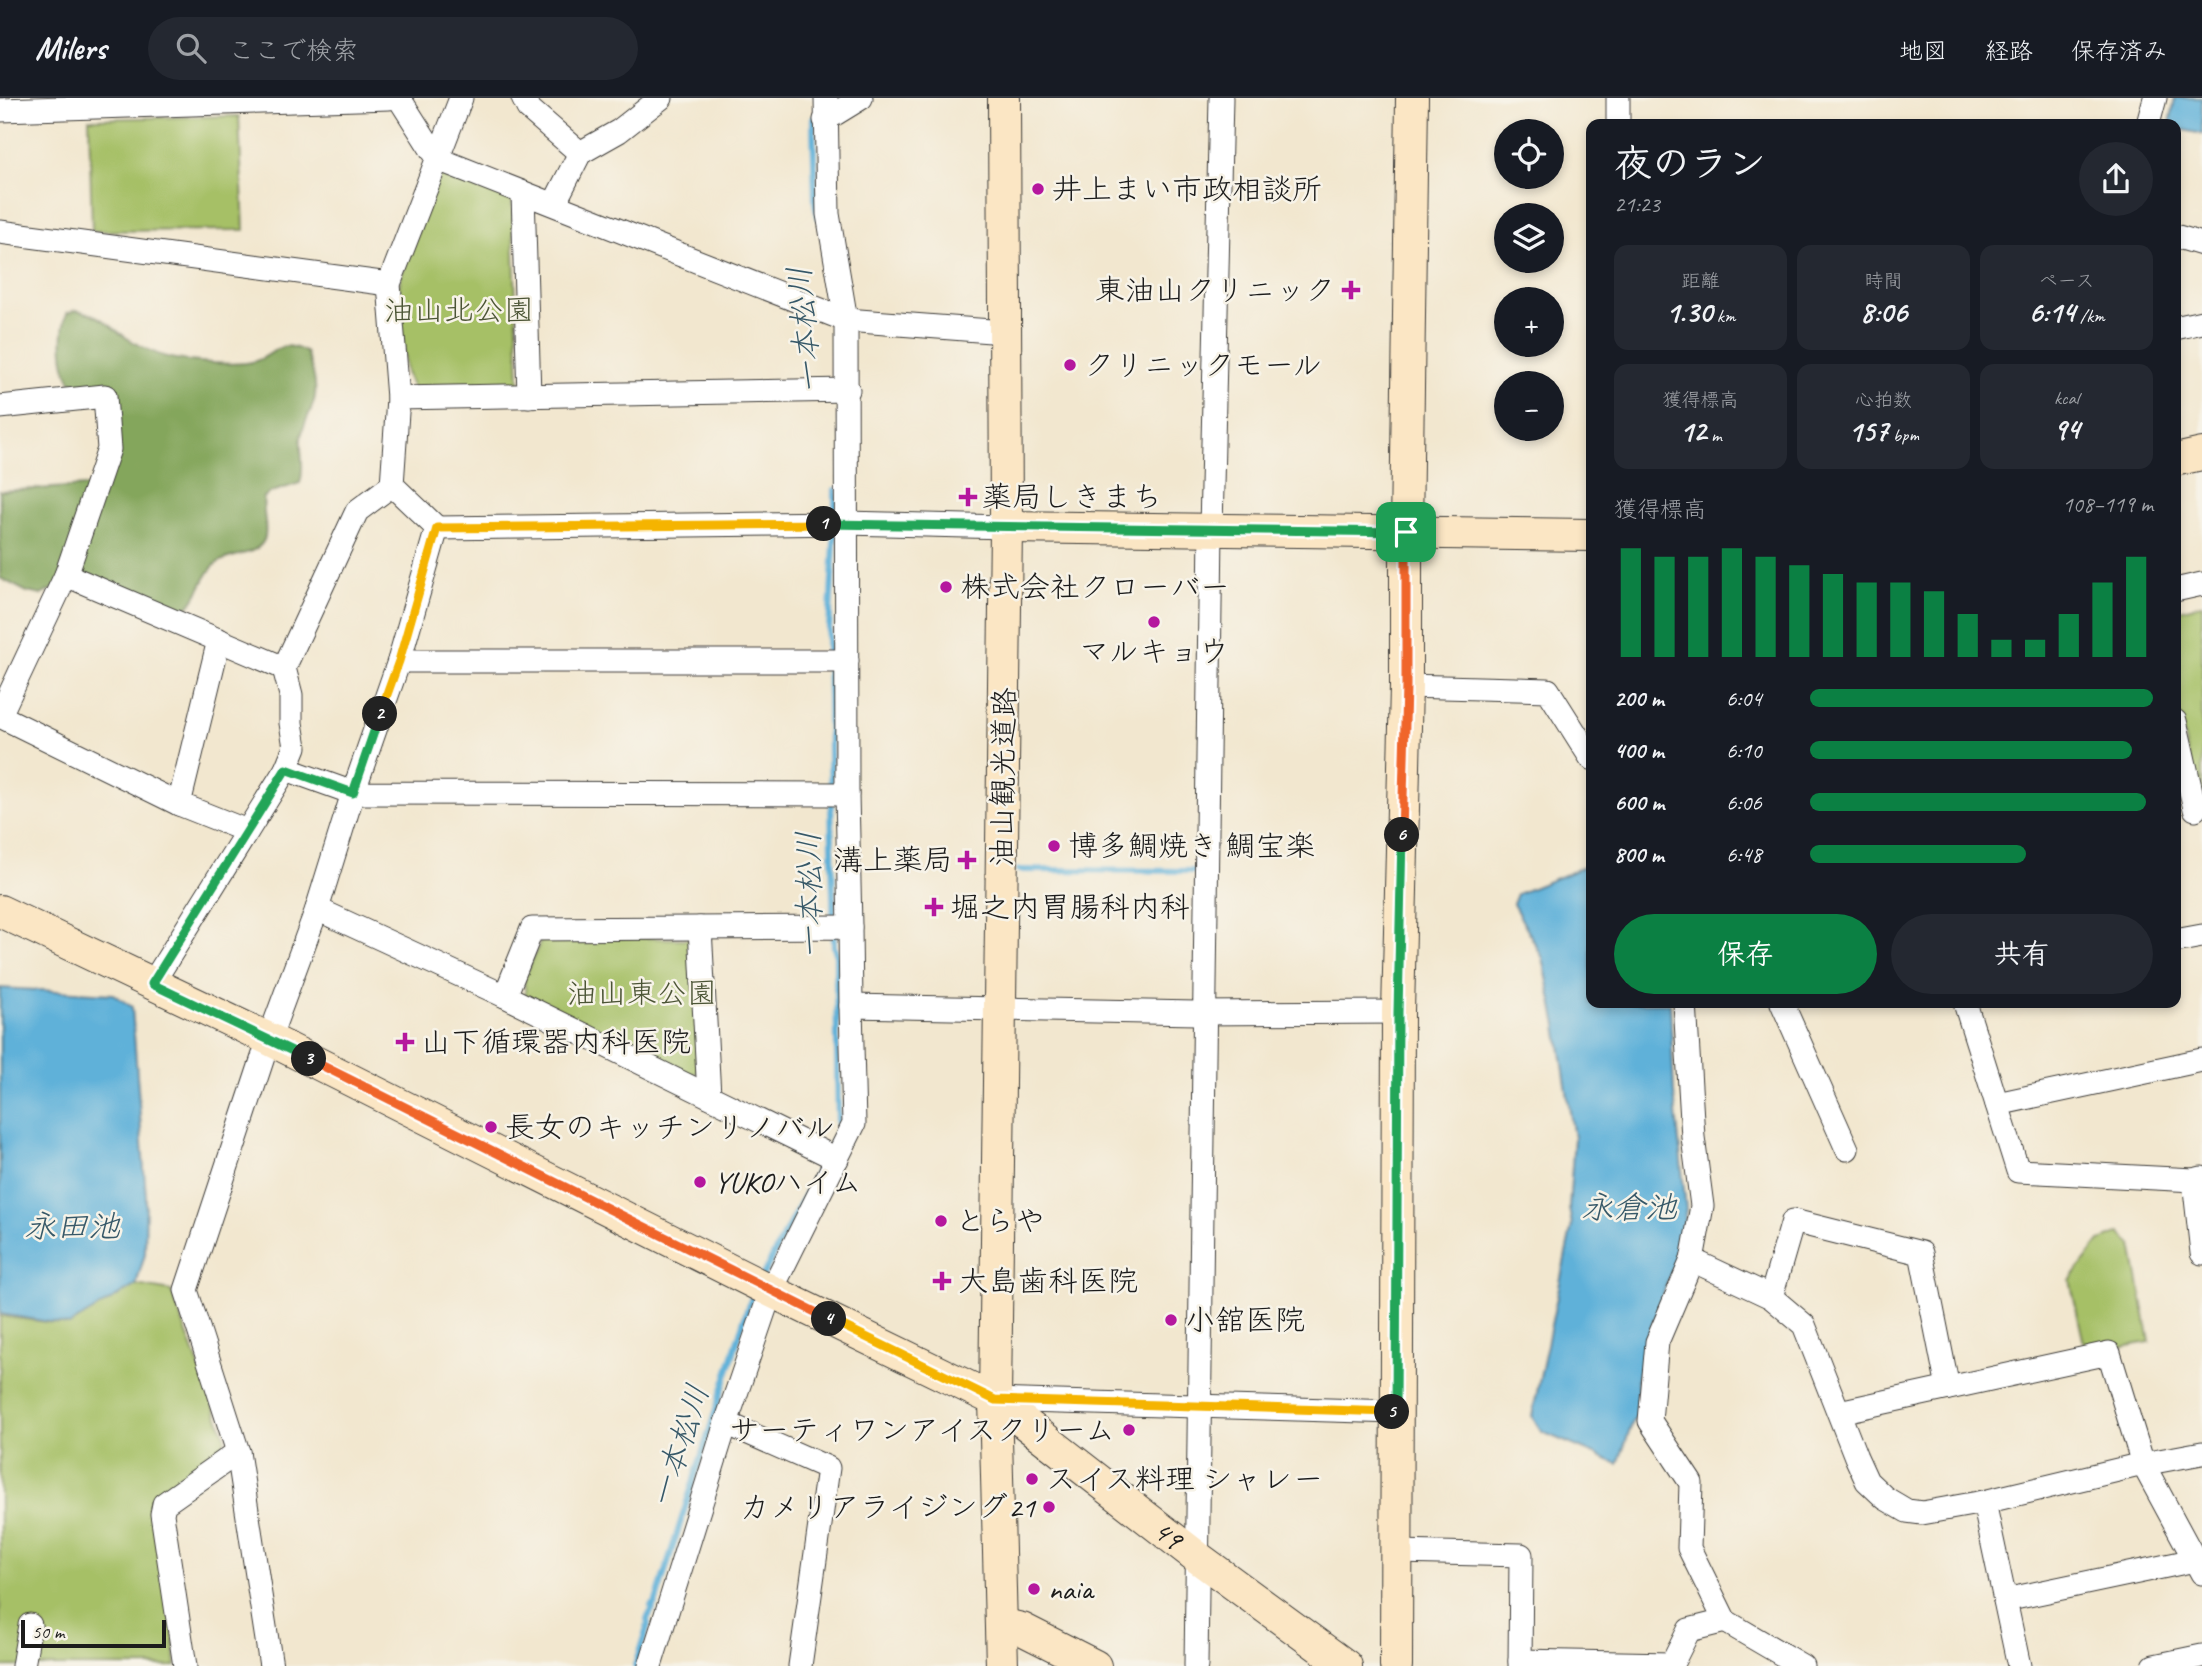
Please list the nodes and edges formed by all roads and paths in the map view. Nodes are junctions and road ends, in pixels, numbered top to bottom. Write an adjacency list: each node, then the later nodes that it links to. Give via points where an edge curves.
1 (389, 98): 13 (street)
2 (399, 98): 17 (street)
3 (461, 98): 17 (street)
4 (661, 98): 16 (street, via 619,131)
5 (861, 98): 12 (street)
6 (1004, 98): 27 (street, 油山観光道路)
7 (1221, 98): 38 (street)
8 (1412, 98): 39 (street)
9 (1618, 98): 14 (street)
10 (2155, 98): 15 (street)
11 (531, 102): 16 (street)
12 (825, 109): 24 (street)
13 (0, 110)
14 (1618, 119)
15 (2149, 119)
16 (580, 153): 19 (street)
17 (438, 155): 18 (street); 23 (street)
18 (523, 193): 19 (street); 29 (street)
19 (554, 204): 24 (street)
20 (0, 232): 23 (street)
21 (2181, 238): 22 (street)
22 (2202, 244)
23 (389, 284): 30 (street)
24 (835, 316): 27 (street); 28 (street)
25 (2202, 322): 26 (street)
26 (2181, 327)
27 (1004, 332): 36 (street, 油山観光道路)
28 (837, 390): 29 (street); 35 (street)
29 (529, 396): 30 (street)
30 (398, 398): 34 (street)
31 (0, 407): 41 (street, via 105,396 109,449)
32 (2202, 453): 33 (street)
33 (2181, 458)
34 (392, 485): 37 (street); 47 (street, via 357,511)
35 (836, 524): 36 (street); 37 (street); 46 (street)
36 (1006, 527): 38 (street); 70 (street, 油山観光道路)
37 (437, 528): 45 (street)
38 (1211, 529): 39 (street); 72 (street)
39 (1406, 532): 40 (street); 48 (street)
40 (1586, 535)
41 (66, 575): 44 (street); 49 (street)
42 (2202, 584): 43 (street)
43 (2181, 589)
44 (219, 640): 47 (street); 55 (street)
45 (399, 661): 46 (street); 53 (street)
46 (836, 661): 54 (street)
47 (284, 668): 52 (street, via 295,747)
48 (1406, 686): 50 (street, via 1548,690); 71 (street)
49 (0, 715): 55 (street)
50 (1586, 750)
51 (2181, 754): 56 (street)
52 (286, 769): 53 (street); 57 (street)
53 (353, 793): 54 (street); 58 (street)
54 (838, 794): 60 (street)
55 (179, 803): 57 (street)
56 (2191, 810)
57 (247, 831): 64 (street)
58 (317, 909): 65 (street); 73 (street)
59 (0, 911): 64 (street, 49)
60 (839, 927): 61 (street); 66 (street)
61 (699, 928): 65 (street, via 532,929); 75 (street)
62 (2202, 936): 63 (street)
63 (2181, 940)
64 (152, 984): 73 (street, 49)
65 (505, 996): 75 (street)
66 (851, 1006): 70 (street); 78 (street, via 854,1124)
67 (1687, 1008): 81 (street, via 1693,1137 1702,1206)
68 (1784, 1008): 77 (street)
69 (1967, 1008): 76 (street)
70 (1000, 1009): 72 (street); 85 (street, 油山観光道路)
71 (1398, 1012): 72 (street); 87 (street)
72 (1203, 1013): 86 (street)
73 (269, 1039): 82 (street, 49); 90 (street, via 186,1290)
74 (2202, 1060): 76 (street)
75 (709, 1096): 78 (street)
76 (1997, 1104): 79 (street, via 2018,1171)
77 (1847, 1149)
78 (829, 1154): 82 (street)
79 (2198, 1179): 80 (street)
80 (2202, 1253)
81 (1692, 1260): 83 (street); 98 (street, via 1657,1342 1650,1421 1692,1483 1689,1548)
82 (761, 1285): 85 (street, 49); 89 (street)
83 (1771, 1297): 84 (street, via 1793,1221 1921,1253); 88 (street, via 1804,1325)
84 (1948, 1388): 88 (street); 92 (street, via 2109,1353)
85 (995, 1400): 86 (street); 95 (street, 49 / 49); 99 (street, 油山観光道路)
86 (1200, 1406): 87 (street); 95 (street)
87 (1396, 1412): 94 (street)
88 (1839, 1412): 93 (street, via 1867,1481 1885,1498 1922,1513)
89 (726, 1423): 107 (street); 108 (street, via 828,1468)
90 (239, 1452): 105 (street, via 164,1504); 106 (street)
91 (2202, 1453): 92 (street)
92 (2143, 1464): 93 (street); 96 (street)
93 (1984, 1502): 97 (street)
94 (1398, 1552): 102 (street, via 1521,1555); 113 (street)
95 (1198, 1557): 111 (street); 112 (street, 49 / 49)
96 (2198, 1567): 97 (street)
97 (2006, 1600): 115 (street)
98 (1725, 1621): 103 (street, via 1689,1630); 114 (street)
99 (1001, 1624): 109 (street, 油山観光道路); 110 (street, via 1022,1629)
100 (30, 1625): 104 (street)
101 (2202, 1656): 116 (street)
102 (1520, 1663): 103 (street)
103 (1671, 1665)
104 (23, 1666)
105 (184, 1666)
106 (271, 1666)
107 (650, 1666)
108 (800, 1666)
109 (1002, 1666)
110 (1095, 1666)
111 (1196, 1666)
112 (1346, 1666)
113 (1396, 1666)
114 (1802, 1666)
115 (2019, 1666)
116 (2154, 1666)

